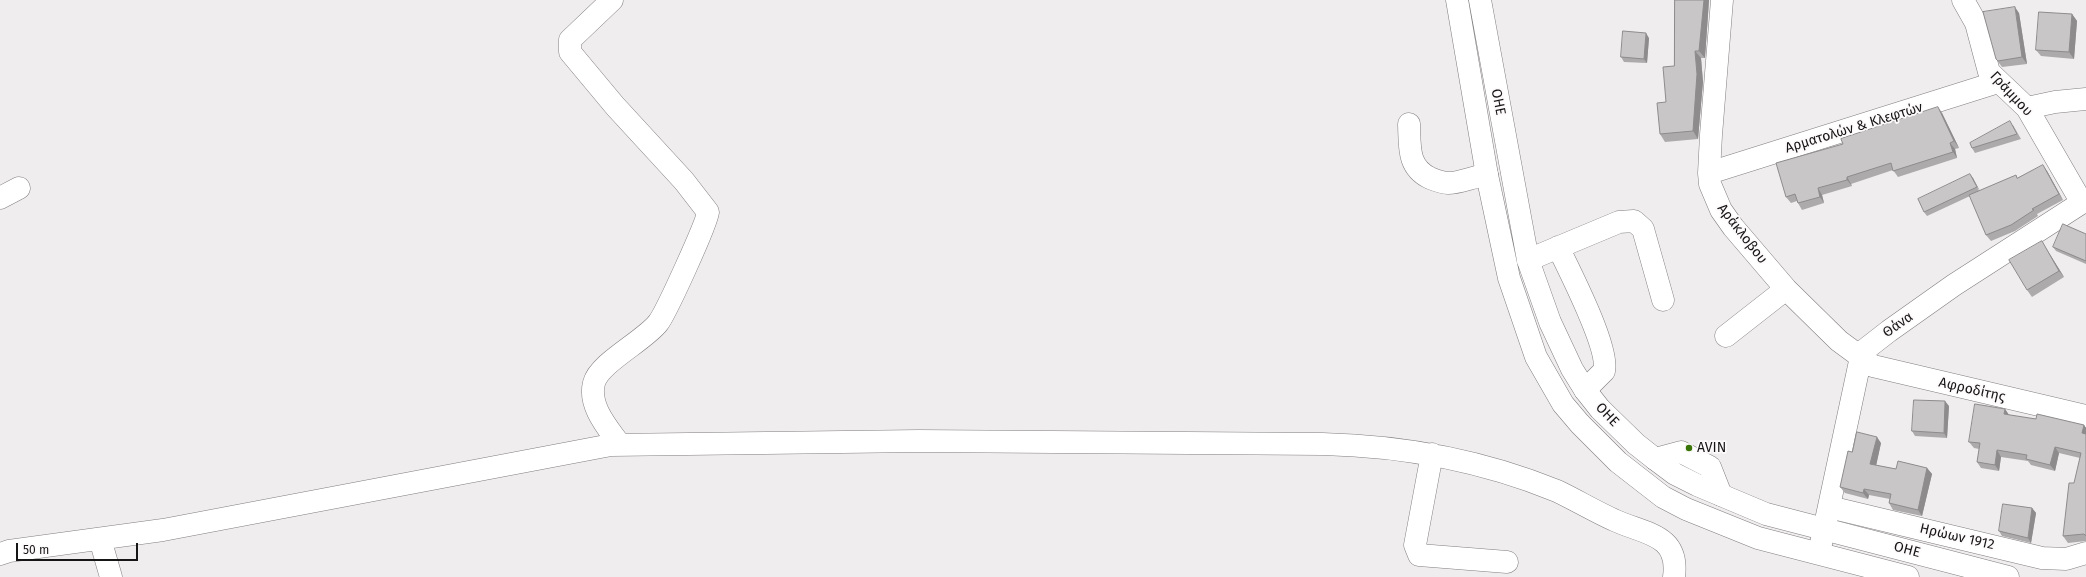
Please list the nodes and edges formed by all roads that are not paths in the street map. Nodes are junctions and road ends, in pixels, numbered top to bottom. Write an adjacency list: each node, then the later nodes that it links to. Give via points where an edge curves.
1 (612, 0): 21 (street, via 570,40 570,52 615,106 684,180 708,212 698,240 659,322 599,372 594,382 592,394 595,404)
2 (1457, 0): 11 (street, ΟΗΕ)
3 (1480, 0): 14 (street, ΟΗΕ)
4 (1722, 0): 10 (street, Αράκλοβου)
5 (1963, 0): 6 (street, Γράμμου, via 1976,23 1989,72)
6 (1998, 82): 8 (street, Γράμμου, via 2010,90); 10 (street, Αρματολών & Κλεφτών)
7 (2086, 99): 8 (street)
8 (2027, 108): 12 (street, Γράμμου)
9 (1409, 124): 11 (street, via 1409,152 1414,164 1425,176 1447,183)
10 (1709, 173): 15 (street, Αράκλοβου, via 1713,194 1721,210)
11 (1487, 175): 27 (street, ΟΗΕ, via 1503,254 1525,330 1563,404 1580,424 1618,462 1663,497 1758,538)
12 (2084, 202): 18 (street, Θάνα, via 1896,326 1866,348)
13 (1558, 247): 14 (street); 16 (street, via 1619,222 1634,221 1643,229); 19 (street, via 1576,284 1604,357 1604,371)
14 (1528, 260): 19 (street, ΟΗΕ, via 1559,345)
15 (1786, 289): 17 (street); 18 (street, Αράκλοβου, via 1829,332)
16 (1663, 300)
17 (1726, 336)
18 (1861, 359): 20 (street, Αφροδίτης, via 1873,366); 23 (street, Θάνα)
19 (1585, 390): 24 (street, ΟΗΕ, via 1617,426 1676,474 1766,514)
20 (2086, 416)
21 (620, 445): 22 (street, via 919,441 1323,444 1383,447); 25 (street, via 163,530)
22 (1432, 454): 29 (street, via 1415,545 1419,555); 31 (street, via 1526,480 1582,503 1614,520 1657,536 1665,542 1672,553 1675,564)
23 (1829, 507): 24 (street, Θάνα); 28 (street, Ηρώων 1912, via 2042,558 2066,560)
24 (1824, 528): 27 (street, Θάνα); 33 (street, ΟΗΕ)
25 (100, 539): 26 (street); 30 (street)
26 (3, 550)
27 (1819, 553): 32 (street, ΟΗΕ)
28 (2086, 553)
29 (1507, 562)
30 (111, 577)
31 (1674, 577)
32 (1908, 577)
33 (2008, 577)

